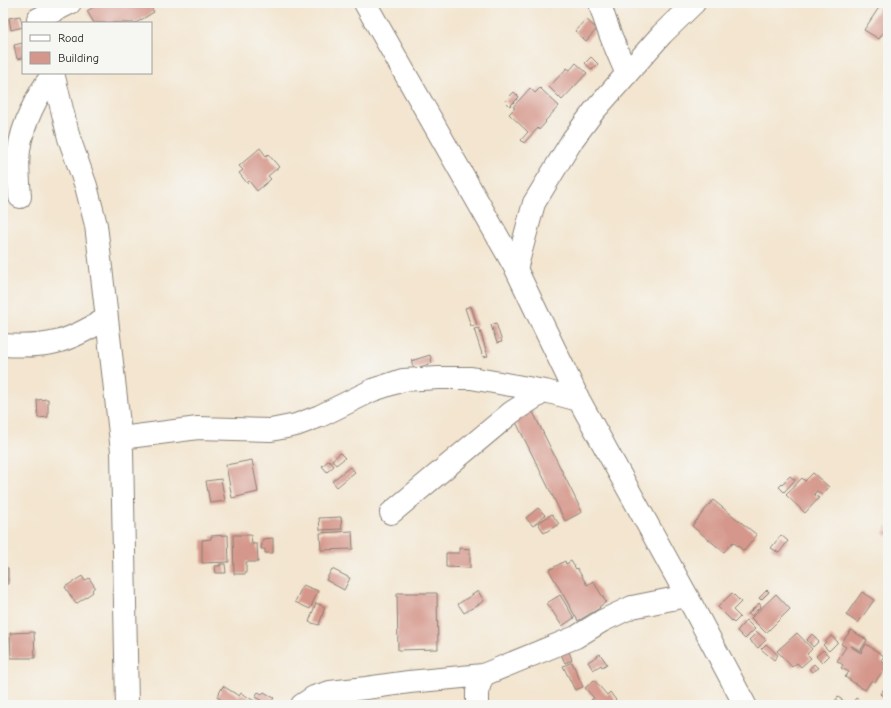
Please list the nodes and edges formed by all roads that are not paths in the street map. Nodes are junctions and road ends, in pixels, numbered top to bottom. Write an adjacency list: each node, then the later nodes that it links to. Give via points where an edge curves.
1 (70, 3): 5 (street)
2 (365, 3): 10 (street)
3 (600, 3): 8 (street)
4 (694, 3): 8 (street)
5 (37, 15)
6 (52, 74): 9 (street, via 35,101 19,148)
7 (53, 74): 11 (street, via 69,138 86,186 96,225)
8 (627, 74): 10 (street, via 573,139 534,204)
9 (20, 197)
10 (516, 269): 14 (street)
11 (107, 318): 12 (street, via 61,342 34,346); 15 (street)
12 (3, 345)
13 (545, 391): 14 (street); 15 (street, via 471,378 404,380 372,390 296,426 271,430 198,428); 16 (street, via 512,412)
14 (579, 400): 17 (street)
15 (120, 438): 19 (street)
16 (391, 513)
17 (687, 596): 18 (street, via 632,607 576,637); 22 (street)
18 (483, 675): 20 (street, via 330,692 314,697); 21 (street)
19 (127, 705)
20 (302, 705)
21 (477, 705)
22 (745, 705)

